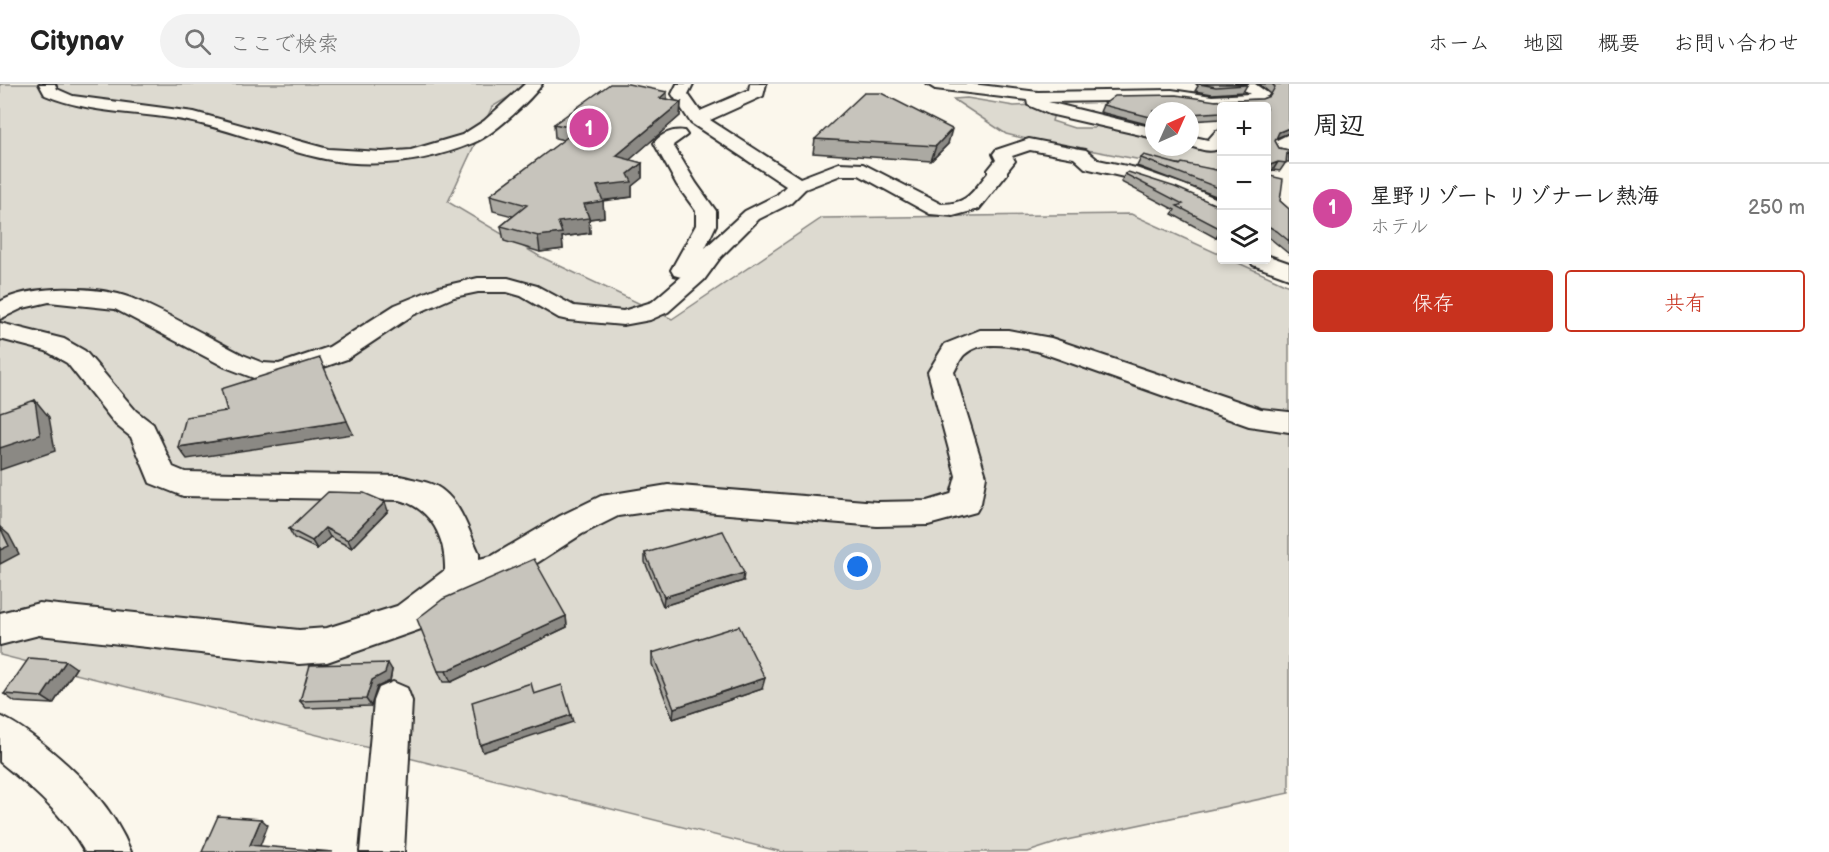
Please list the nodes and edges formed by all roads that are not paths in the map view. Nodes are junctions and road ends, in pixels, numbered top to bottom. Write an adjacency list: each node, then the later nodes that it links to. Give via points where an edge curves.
1 (47, 84): 2 (street, via 51,92 70,100 194,117 327,154 382,158 412,155 468,139 490,125)
2 (534, 84)
3 (685, 84): 8 (street, via 681,99)
4 (935, 84): 7 (street)
5 (1243, 84): 7 (street, via 1261,94 1258,99 1212,101 1172,95)
6 (763, 88): 8 (street)
7 (1038, 97): 9 (street, via 1034,102 1055,110)
8 (697, 119): 17 (street)
9 (1145, 131)
10 (1285, 132): 14 (street, via 1281,149)
11 (678, 135): 21 (street, via 663,143 706,211 706,225 681,273)
12 (1199, 142): 13 (street)
13 (1217, 143)
14 (1289, 153)
15 (1271, 161): 16 (street)
16 (1289, 165)
17 (798, 185): 18 (street, via 839,169 863,170 937,210 953,210 972,205 1006,161 1002,154 1029,144 1080,154 1092,164 1129,172); 21 (street, via 784,199 752,215)
18 (1217, 207)
19 (1271, 264): 20 (street)
20 (1289, 271)
21 (684, 284): 22 (street, via 660,307 623,318 568,313 529,291 508,285 478,285 447,292 404,310 338,353 280,373 259,371 234,361 122,303 49,295 15,303)
22 (0, 312)
23 (0, 331): 25 (street, via 55,345 76,357 126,418 142,431 160,476 183,484 400,488 426,495 444,512 462,553)
24 (1289, 422): 25 (street, via 1259,419 1042,344 980,338 954,350 941,372 971,476 965,503 928,513 877,514 668,497 612,505 500,569)
25 (462, 577): 26 (street, via 408,618 327,645 252,643 39,619)
26 (0, 629)
27 (393, 701): 30 (street)
28 (0, 736): 29 (street, via 69,792 101,834)
29 (109, 852)
30 (382, 852)

